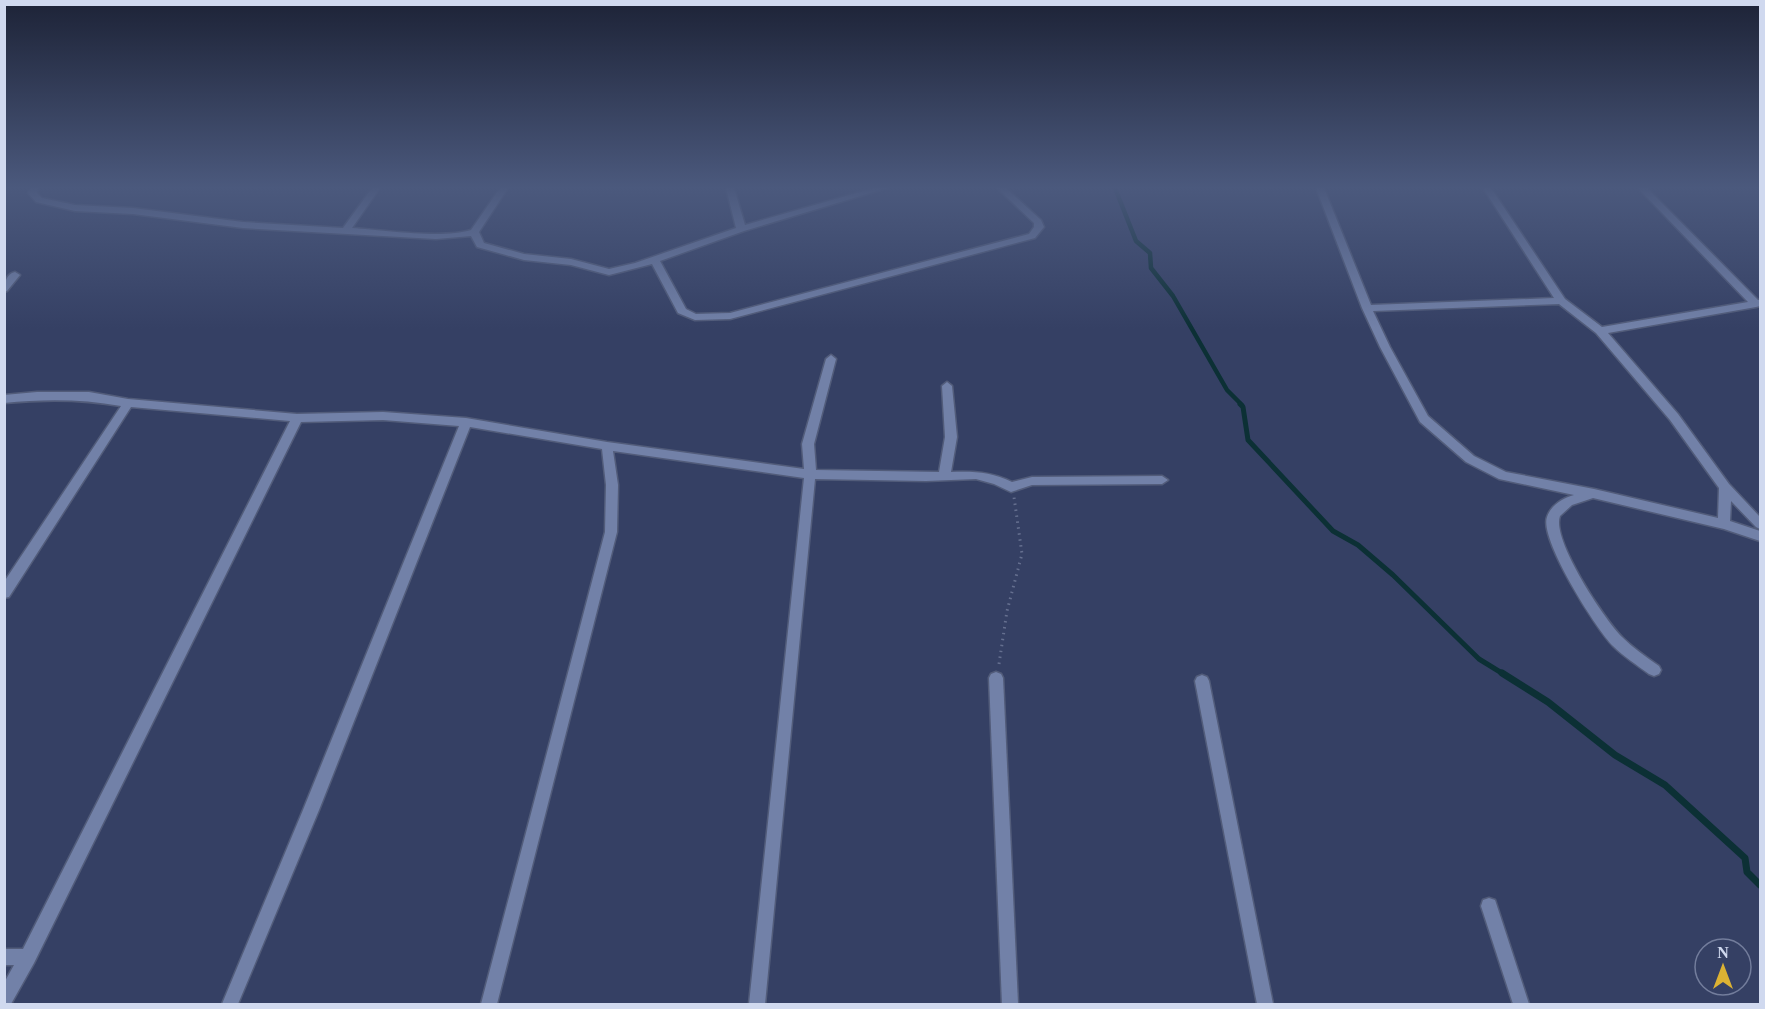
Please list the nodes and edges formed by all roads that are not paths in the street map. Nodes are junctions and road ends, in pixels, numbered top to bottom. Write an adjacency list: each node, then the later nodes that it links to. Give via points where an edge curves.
1 (420, 235): 2 (street)
2 (462, 235)
3 (475, 235): 9 (street, via 480,245 599,271 621,270)
4 (724, 235): 9 (street)
5 (1033, 235): 9 (street, via 730,316 695,317 682,311)
6 (1338, 235): 14 (street)
7 (1518, 235): 12 (street)
8 (1689, 235): 13 (street)
9 (655, 260)
10 (15, 275): 11 (street)
11 (4, 289)
12 (1562, 301): 14 (street); 15 (street)
13 (1758, 303): 15 (street)
14 (1367, 308): 27 (street, via 1424,419 1470,459 1503,477)
15 (1600, 331): 26 (street, via 1674,417)
16 (831, 358): 23 (street, via 808,444)
17 (947, 386): 24 (street, via 951,437)
18 (4, 399): 19 (street, via 89,396)
19 (128, 403): 20 (street); 31 (street)
20 (297, 418): 21 (street, via 383,416); 37 (street)
21 (466, 422): 22 (street); 39 (street)
22 (607, 446): 23 (street); 40 (street, via 612,485 611,532)
23 (810, 474): 24 (street); 41 (street)
24 (944, 477): 25 (street, via 976,475 1011,487 1032,480)
25 (1162, 480)
26 (1725, 487): 28 (street); 29 (street)
27 (1594, 494): 28 (street); 32 (street, via 1566,501 1552,519 1551,533 1615,640)
28 (1724, 524): 30 (street)
29 (1761, 524)
30 (1761, 537)
31 (4, 593)
32 (1654, 670)
33 (996, 678): 42 (street)
34 (1202, 681): 43 (street)
35 (1489, 906): 44 (street)
36 (4, 957): 37 (street)
37 (28, 957): 38 (street)
38 (4, 1000)
39 (230, 1005)
40 (489, 1005)
41 (756, 1005)
42 (1010, 1005)
43 (1265, 1005)
44 (1521, 1005)

